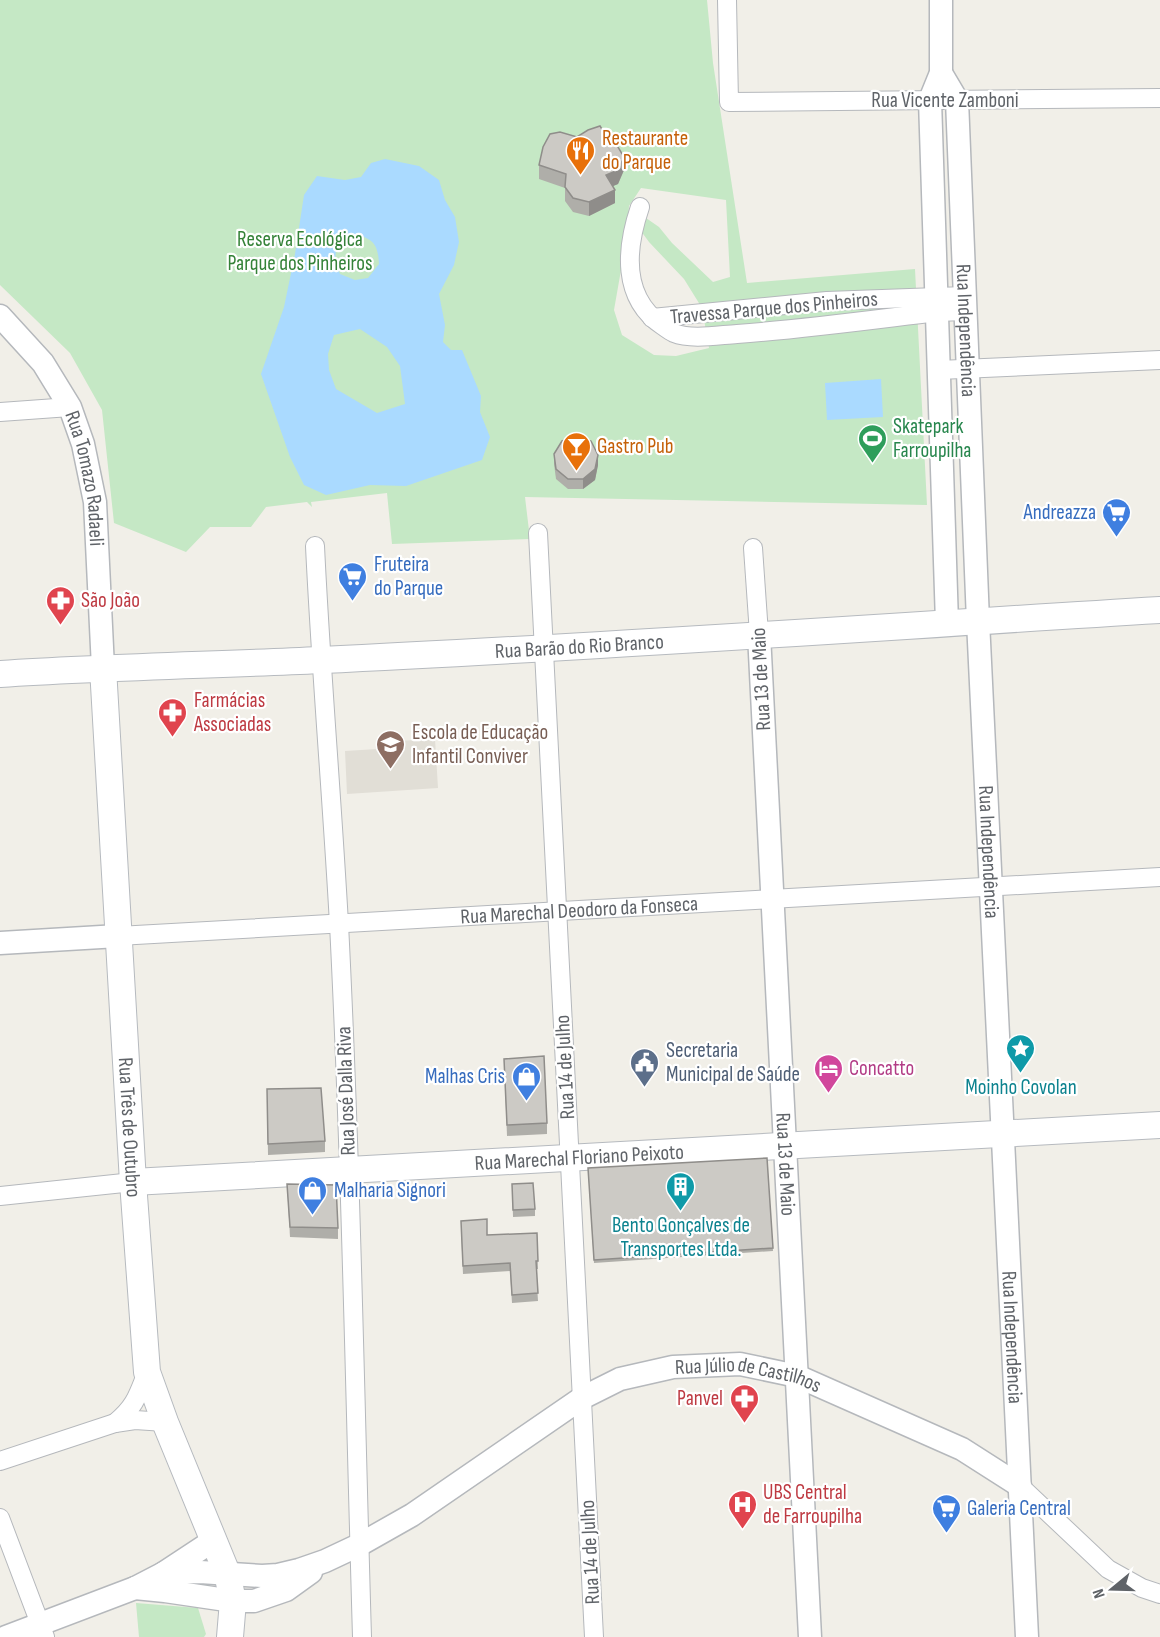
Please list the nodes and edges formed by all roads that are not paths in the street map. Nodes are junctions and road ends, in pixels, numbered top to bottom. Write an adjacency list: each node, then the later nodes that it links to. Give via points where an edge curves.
1 (727, 0): 5 (street, Rua Vicente Zamboni, via 729,102)
2 (941, 0): 3 (street, Rua Independência)
3 (941, 72): 5 (street, Rua Independência); 6 (street, Rua Independência)
4 (1160, 98): 6 (street, Rua Vicente Zamboni)
5 (930, 100): 6 (street, Rua Vicente Zamboni); 7 (street, Rua Independência)
6 (957, 100): 8 (street, Rua Independência)
7 (933, 200): 8 (street); 11 (street, Rua Independência)
8 (961, 200): 10 (street, Rua Independência)
9 (640, 207): 11 (street, Travessa Parque dos Pinheiros, via 632,231 629,267 633,287 652,318 826,301)
10 (965, 303): 11 (street, Travessa Parque dos Pinheiros); 14 (street, Rua Independência)
11 (937, 304): 15 (street, Rua Independência)
12 (0, 316): 16 (street, Rua Tomazo Radaeli, via 43,363)
13 (1160, 360): 14 (street)
14 (968, 369): 15 (street); 22 (street, Rua Independência)
15 (939, 370): 23 (street, Rua Independência)
16 (70, 407): 17 (street); 27 (street, Rua Tomazo Radaeli, via 83,444 95,502)
17 (0, 412)
18 (538, 533): 25 (street, Rua 14 de Julho)
19 (315, 546): 26 (street, Rua José Dalla Riva)
20 (753, 548): 24 (street, Rua 13 de Maio)
21 (1160, 610): 22 (main road, Rua Barão do Rio Branco)
22 (978, 621): 23 (main road, Rua Barão do Rio Branco); 30 (street, Rua Independência)
23 (947, 623): 24 (main road, Rua Barão do Rio Branco)
24 (759, 634): 25 (main road, Rua Barão do Rio Branco); 31 (street, Rua 13 de Maio)
25 (544, 648): 26 (main road, Rua Barão do Rio Branco); 32 (street, Rua 14 de Julho)
26 (320, 660): 27 (main road, Rua Barão do Rio Branco); 33 (street, Rua José Dalla Riva)
27 (103, 668): 28 (main road, Rua Barão do Rio Branco); 34 (main road, Rua Três de Outubro)
28 (0, 674)
29 (1160, 877): 30 (street, Rua Marechal Deodoro da Fonseca)
30 (991, 886): 31 (street, Rua Marechal Deodoro da Fonseca); 37 (street, Rua Independência)
31 (772, 899): 32 (street, Rua Marechal Deodoro da Fonseca); 38 (street, Rua 13 de Maio)
32 (557, 911): 33 (street, Rua Marechal Deodoro da Fonseca); 39 (street, Rua 14 de Julho)
33 (339, 923): 34 (street, Rua Marechal Deodoro da Fonseca); 40 (street, Rua José Dalla Riva)
34 (118, 936): 35 (street, Rua Marechal Deodoro da Fonseca); 41 (main road, Rua Três de Outubro)
35 (0, 943)
36 (1160, 1125): 37 (main road, Rua Marechal Floriano Peixoto)
37 (1003, 1134): 38 (main road, Rua Marechal Floriano Peixoto); 49 (street, Rua Independência)
38 (785, 1146): 39 (main road, Rua Marechal Floriano Peixoto); 44 (street, Rua 13 de Maio)
39 (570, 1158): 40 (main road, Rua Marechal Floriano Peixoto); 45 (street, Rua 14 de Julho)
40 (349, 1170): 41 (main road, Rua Marechal Floriano Peixoto); 52 (street, Rua José Dalla Riva)
41 (133, 1182): 42 (street, Rua Marechal Floriano Peixoto); 43 (main road, Rua Três de Outubro)
42 (0, 1196)
43 (147, 1372): 46 (main road, Rua Três de Outubro); 47 (street, via 136,1400)
44 (796, 1376): 45 (street, Rua Júlio de Castilhos, via 740,1364 673,1367 620,1379); 49 (street, Rua Júlio de Castilhos, via 962,1449); 64 (street, Rua 13 de Maio)
45 (582, 1398): 52 (street, Rua Júlio de Castilhos, via 411,1515); 63 (street, Rua 14 de Julho)
46 (165, 1422): 47 (street); 51 (main road, Rua Três de Outubro)
47 (115, 1423): 48 (street)
48 (0, 1461)
49 (1020, 1486): 57 (street, Rua Júlio de Castilhos, via 1108,1569); 65 (street, Rua Independência)
50 (0, 1518): 59 (street)
51 (213, 1538): 54 (street); 55 (main road, Rua Três de Outubro)
52 (359, 1545): 53 (street, Rua Júlio de Castilhos); 62 (street, Rua José Dalla Riva)
53 (325, 1561): 55 (street, Rua Júlio de Castilhos, via 278,1575); 58 (street, Rua Júlio de Castilhos, via 286,1590 254,1601)
54 (164, 1573): 55 (street, Rua Júlio de Castilhos); 56 (street)
55 (227, 1573): 58 (main road)
56 (135, 1588): 58 (street, Rua Júlio de Castilhos); 59 (street)
57 (1160, 1594)
58 (233, 1601): 61 (main road)
59 (43, 1630): 60 (street)
60 (6, 1637)
61 (230, 1637)
62 (362, 1637)
63 (594, 1637)
64 (810, 1637)
65 (1028, 1637)

